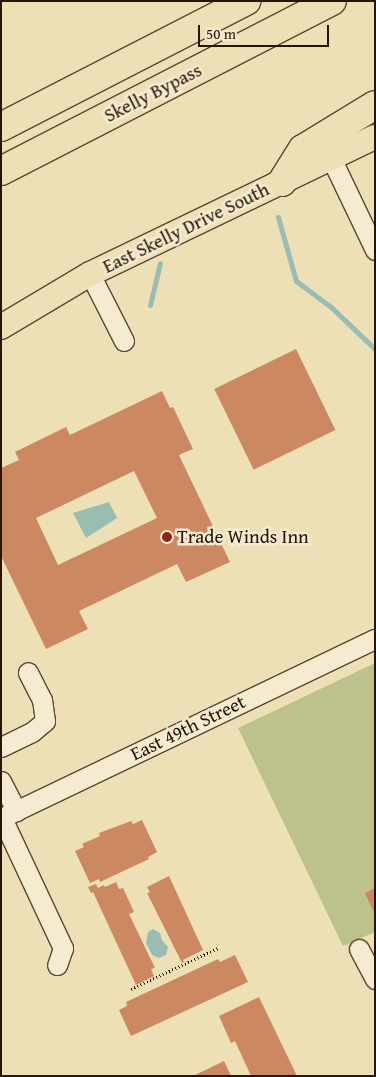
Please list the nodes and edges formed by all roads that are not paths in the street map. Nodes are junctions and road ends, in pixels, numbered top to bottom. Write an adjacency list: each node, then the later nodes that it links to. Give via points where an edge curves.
1 (246, 1): 4 (highway, Skelly Bypass)
2 (332, 1): 7 (highway, Skelly Bypass)
3 (375, 105): 8 (highway, via 303,149)
4 (1, 128)
5 (375, 137): 6 (main road, East Skelly Drive South)
6 (331, 158): 8 (main road, East Skelly Drive South); 9 (street)
7 (1, 171)
8 (282, 182): 10 (main road, East Skelly Drive South)
9 (375, 250)
10 (90, 274): 11 (main road, East Skelly Drive South); 12 (street)
11 (1, 327)
12 (124, 341)
13 (375, 639): 17 (street, East 49th Street)
14 (28, 672): 15 (street, via 42,700 45,721 32,732)
15 (1, 747)
16 (1, 781): 17 (street)
17 (6, 816): 19 (street, via 62,948)
18 (360, 950): 20 (street)
19 (58, 965)
20 (375, 979)

